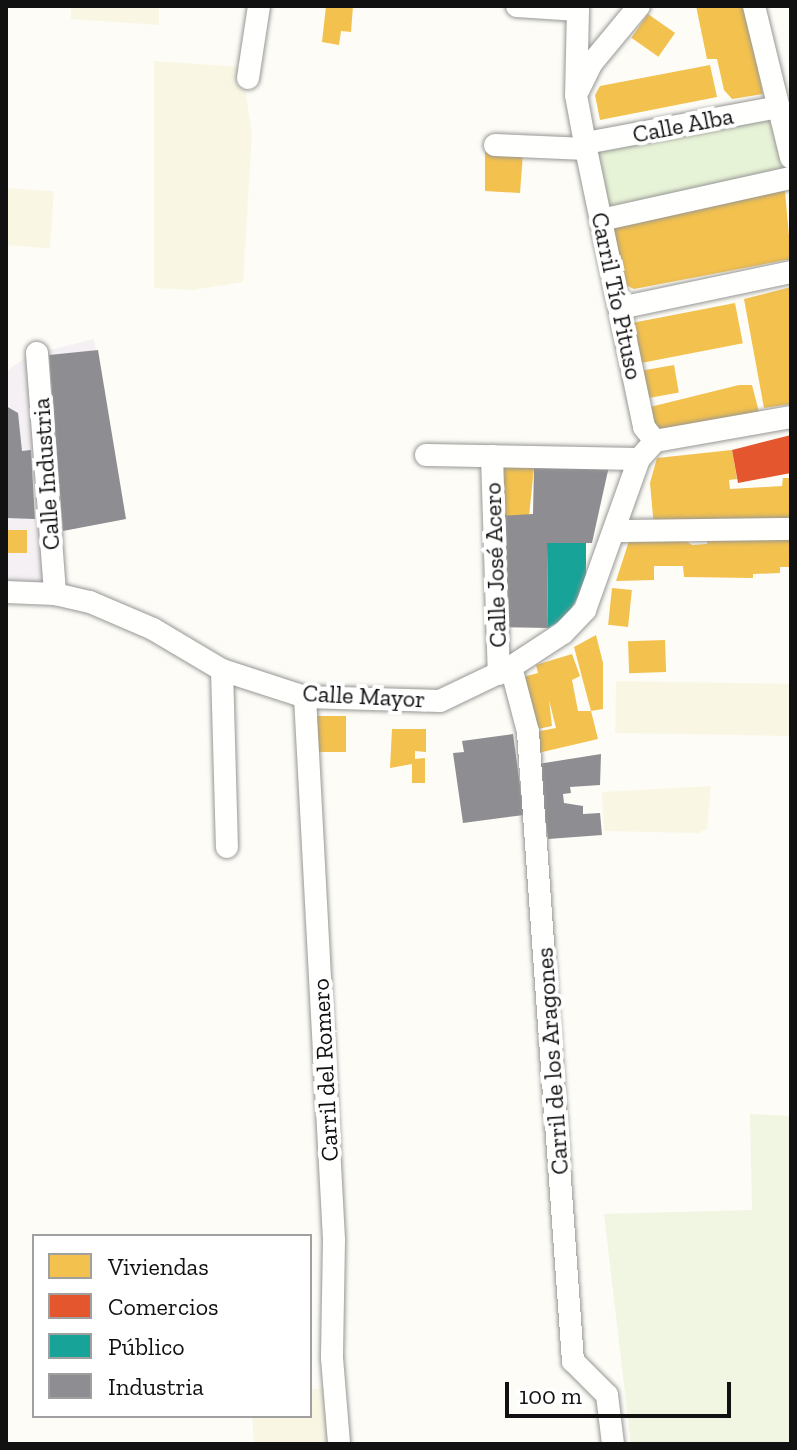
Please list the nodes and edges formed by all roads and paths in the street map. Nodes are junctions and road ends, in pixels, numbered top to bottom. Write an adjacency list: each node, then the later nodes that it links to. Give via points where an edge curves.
1 (259, 6): 6 (street)
2 (517, 6): 5 (street, Carril Tío Pituso)
3 (639, 6): 7 (street, via 591,64)
4 (754, 6): 8 (street)
5 (578, 8): 7 (street, Carril Tío Pituso)
6 (248, 78)
7 (576, 95): 10 (street, Carril Tío Pituso)
8 (779, 107): 10 (street, Calle Alba); 11 (street)
9 (495, 145): 10 (street)
10 (586, 146): 13 (street, Carril Tío Pituso)
11 (791, 158)
12 (791, 178): 13 (street)
13 (601, 220): 15 (street, Carril Tío Pituso)
14 (791, 272): 15 (street)
15 (620, 308): 18 (street, Carril Tío Pituso, via 644,427)
16 (37, 353): 25 (street, Calle Industria)
17 (791, 417): 18 (street)
18 (655, 441): 21 (street, Calle Mayor)
19 (426, 455): 20 (street)
20 (492, 456): 21 (street); 27 (street, Calle José Acero)
21 (639, 459): 23 (street, Calle Mayor)
22 (791, 529): 23 (street)
23 (616, 531): 27 (street, Calle Mayor, via 585,610 563,633)
24 (6, 592): 25 (street, Calle Mayor)
25 (55, 594): 26 (street, Calle Mayor, via 153,629)
26 (222, 670): 28 (street, Calle Mayor); 29 (street)
27 (505, 670): 28 (street, Calle Mayor, via 440,701); 31 (street, Carril de los Aragones, via 528,732 573,1361 607,1395)
28 (305, 697): 30 (street, Carril del Romero, via 334,1240 332,1358)
29 (227, 847)
30 (339, 1444)
31 (613, 1444)

